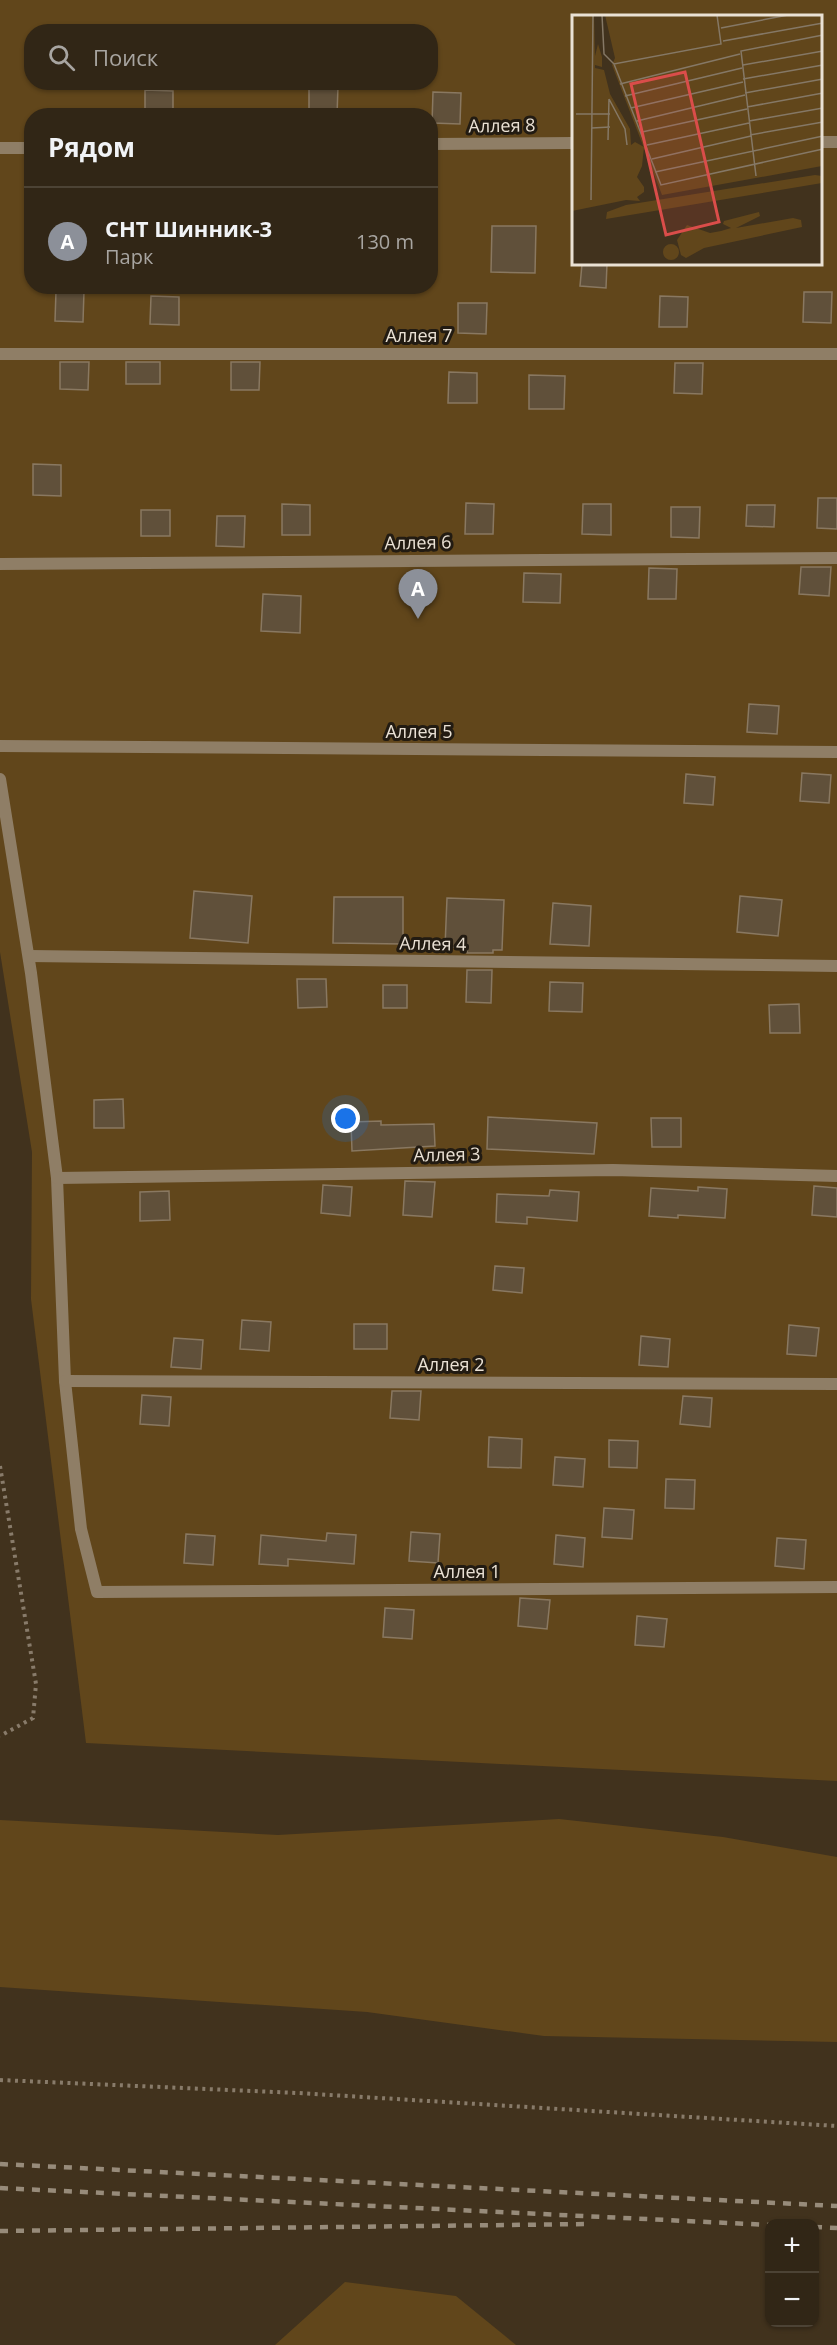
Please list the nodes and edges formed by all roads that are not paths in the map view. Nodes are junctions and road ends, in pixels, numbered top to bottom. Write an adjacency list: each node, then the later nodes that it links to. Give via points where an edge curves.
1 (572, 143): 2 (lane, Аллея 8)
2 (438, 144)
3 (0, 148): 4 (lane)
4 (24, 148)
5 (0, 354): 6 (lane, Аллея 7)
6 (837, 354)
7 (837, 558): 8 (lane, Аллея 6)
8 (0, 564)
9 (0, 746): 10 (lane, Аллея 5)
10 (837, 752)
11 (0, 779): 12 (lane)
12 (29, 956): 13 (lane, Аллея 4); 15 (lane)
13 (837, 966)
14 (837, 1176): 15 (lane, Аллея 3, via 613,1170)
15 (57, 1178): 16 (lane)
16 (65, 1381): 17 (lane, Аллея 2); 18 (lane, Аллея 1, via 81,1529 97,1592)
17 (837, 1384)
18 (837, 1587)

